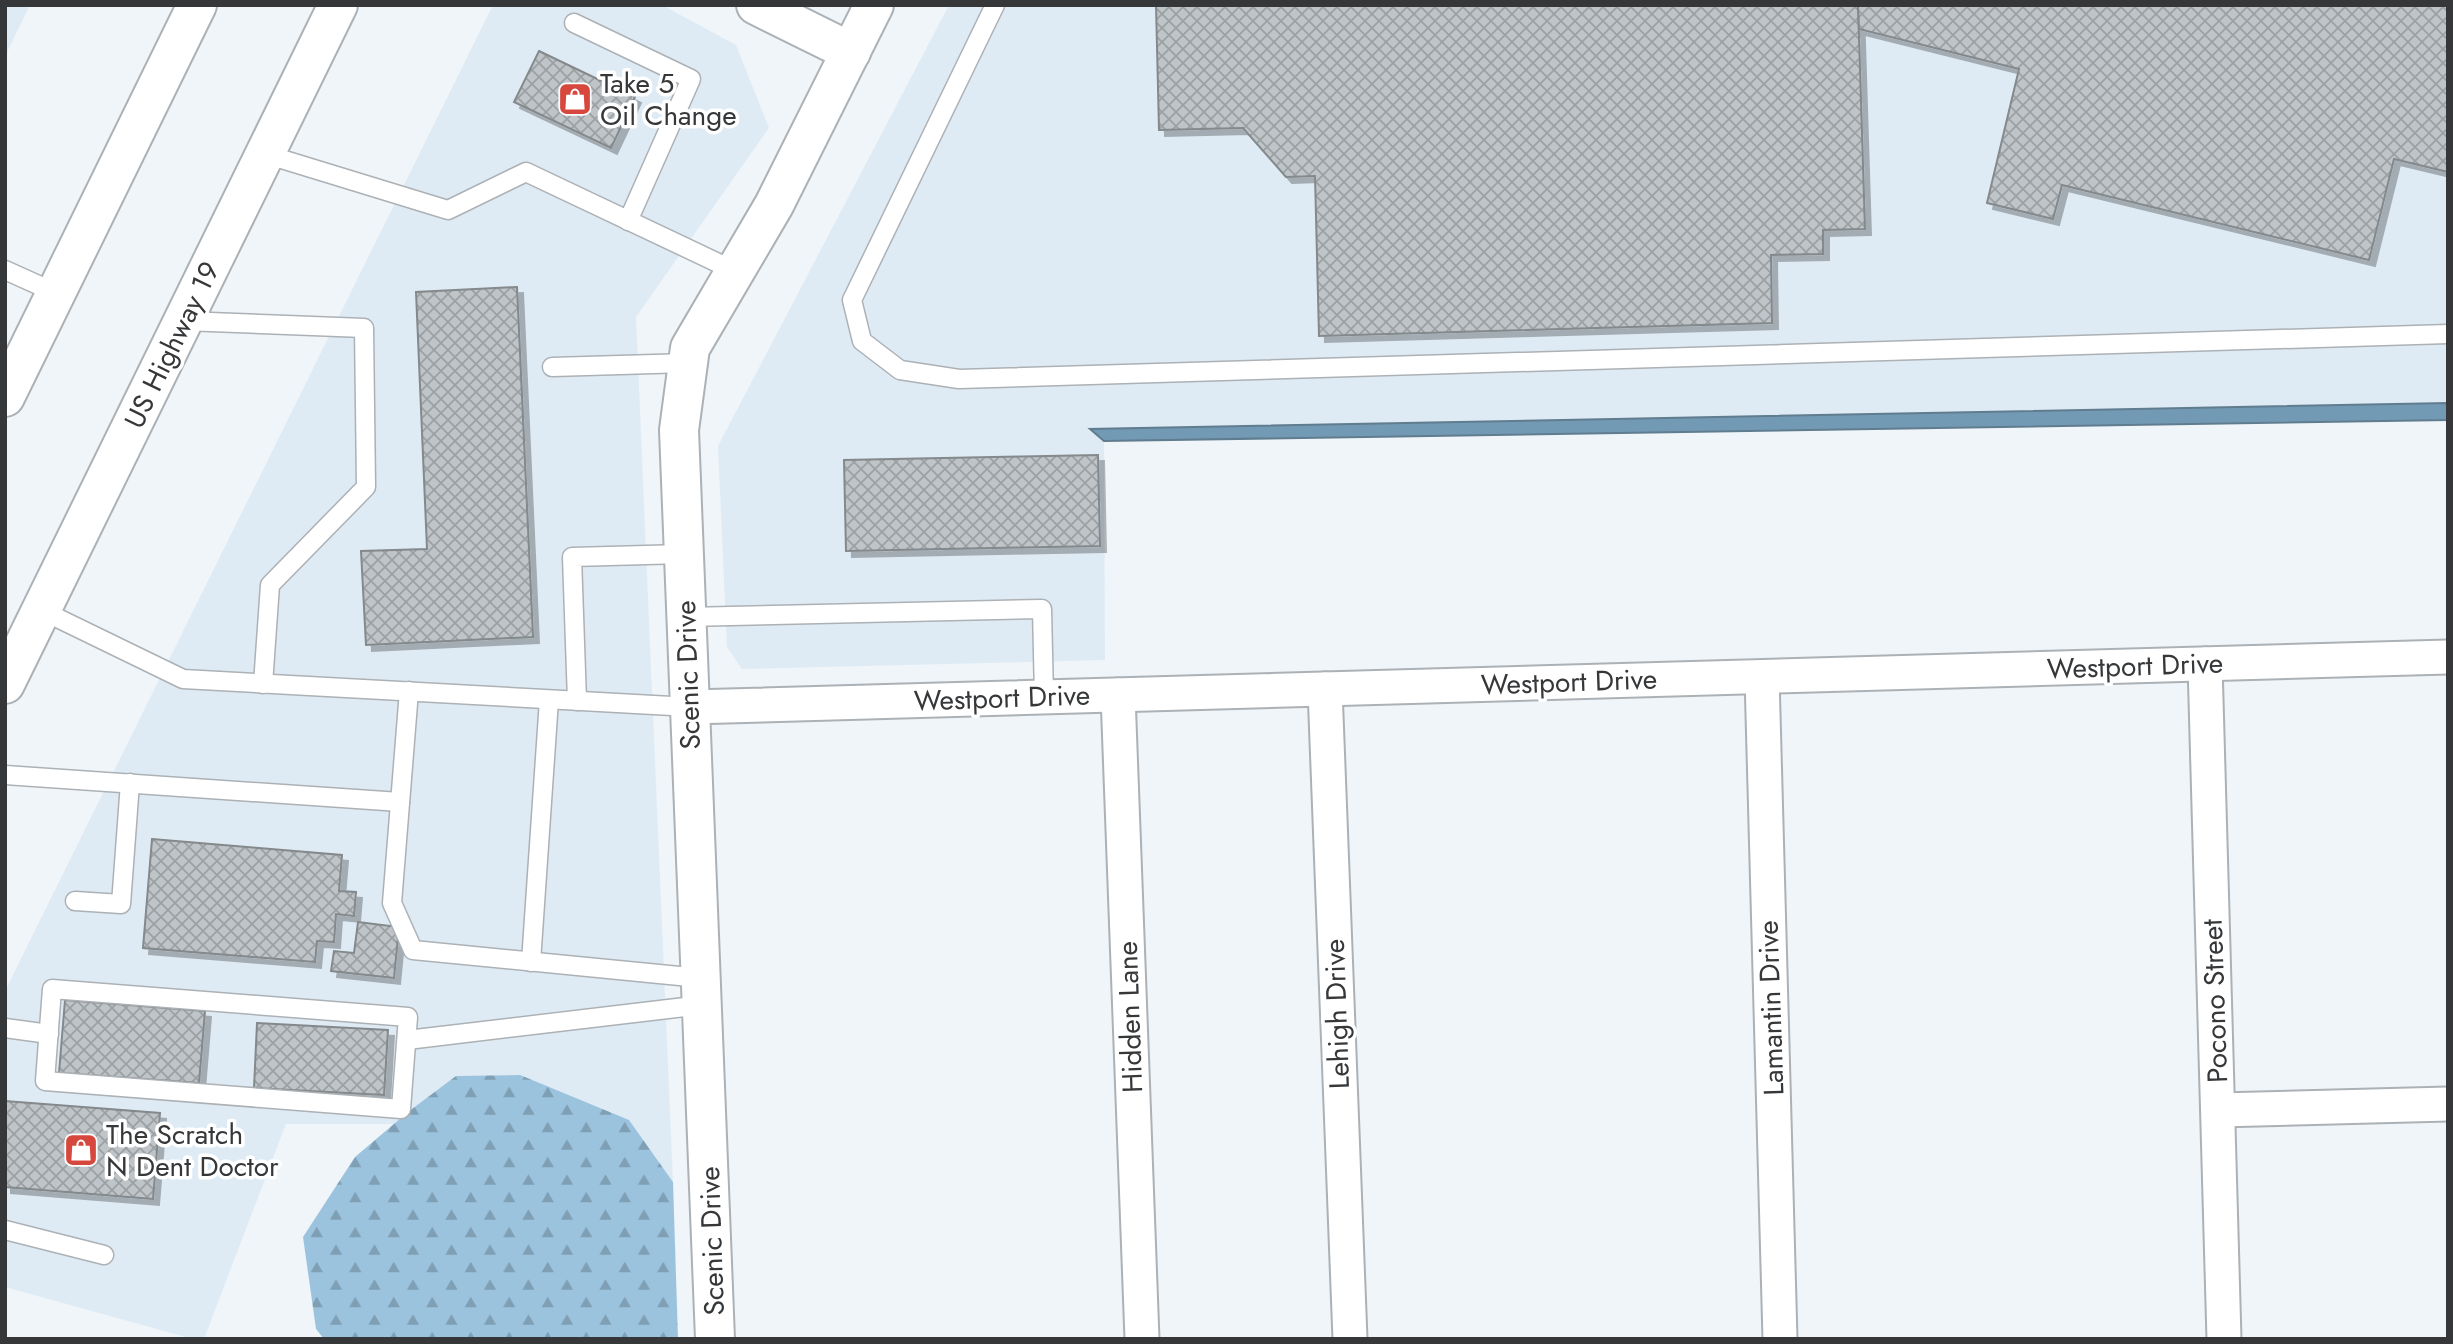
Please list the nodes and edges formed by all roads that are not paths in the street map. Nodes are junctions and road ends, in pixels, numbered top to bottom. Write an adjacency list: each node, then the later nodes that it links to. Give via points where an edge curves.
1 (197, 5): 12 (main road)
2 (338, 5): 8 (main road, US Highway 19)
3 (756, 5): 7 (main road)
4 (874, 5): 7 (main road, Scenic Drive)
5 (995, 5): 14 (lane, via 852,300 862,341 900,370 959,379)
6 (573, 23): 9 (lane, via 691,79)
7 (851, 52): 11 (main road, Scenic Drive, via 774,205)
8 (265, 154): 9 (lane, via 448,209 526,172); 13 (main road, US Highway 19)
9 (628, 221): 11 (lane)
10 (5, 270): 12 (lane)
11 (735, 271): 15 (main road, Scenic Drive, via 690,348)
12 (56, 293): 17 (main road)
13 (184, 321): 19 (main road, US Highway 19); 25 (lane, via 364,328 366,487 270,585)
14 (2448, 334)
15 (688, 363): 16 (lane); 18 (main road, Scenic Drive, via 679,430)
16 (552, 367)
17 (5, 397)
18 (684, 554): 20 (main road, Scenic Drive); 31 (lane, via 572,557)
19 (41, 610): 24 (main road, US Highway 19); 25 (lane, via 183,679)
20 (686, 617): 29 (lane, via 1042,609); 32 (main road, Scenic Drive)
21 (2448, 657): 22 (street, Westport Drive)
22 (2205, 664): 23 (street, Westport Drive); 43 (street, Pocono Street)
23 (1762, 677): 26 (street, Westport Drive); 49 (street, Lamantin Drive)
24 (5, 684)
25 (263, 684): 27 (lane)
26 (1325, 689): 28 (street, Westport Drive); 48 (street, Lehigh Drive)
27 (409, 691): 30 (lane); 35 (lane)
28 (1118, 695): 29 (street, Westport Drive); 47 (street, Hidden Lane)
29 (1044, 697): 32 (street, Westport Drive)
30 (549, 700): 31 (lane); 37 (lane)
31 (577, 701): 32 (lane)
32 (690, 707): 38 (main road, Scenic Drive)
33 (5, 775): 34 (lane)
34 (130, 783): 35 (lane); 36 (lane, via 121,904)
35 (400, 802): 37 (lane, via 392,904 413,950)
36 (75, 901)
37 (531, 962): 38 (lane)
38 (701, 991): 41 (lane); 46 (main road, Scenic Drive)
39 (5, 1028): 40 (lane)
40 (49, 1034): 41 (lane, via 52,989 408,1017); 41 (lane, via 45,1081 401,1109)
41 (407, 1040)
42 (2448, 1104): 43 (street)
43 (2218, 1110): 50 (street, Pocono Street)
44 (5, 1230): 45 (lane)
45 (104, 1255)
46 (715, 1339)
47 (1142, 1339)
48 (1350, 1339)
49 (1780, 1339)
50 (2224, 1339)

